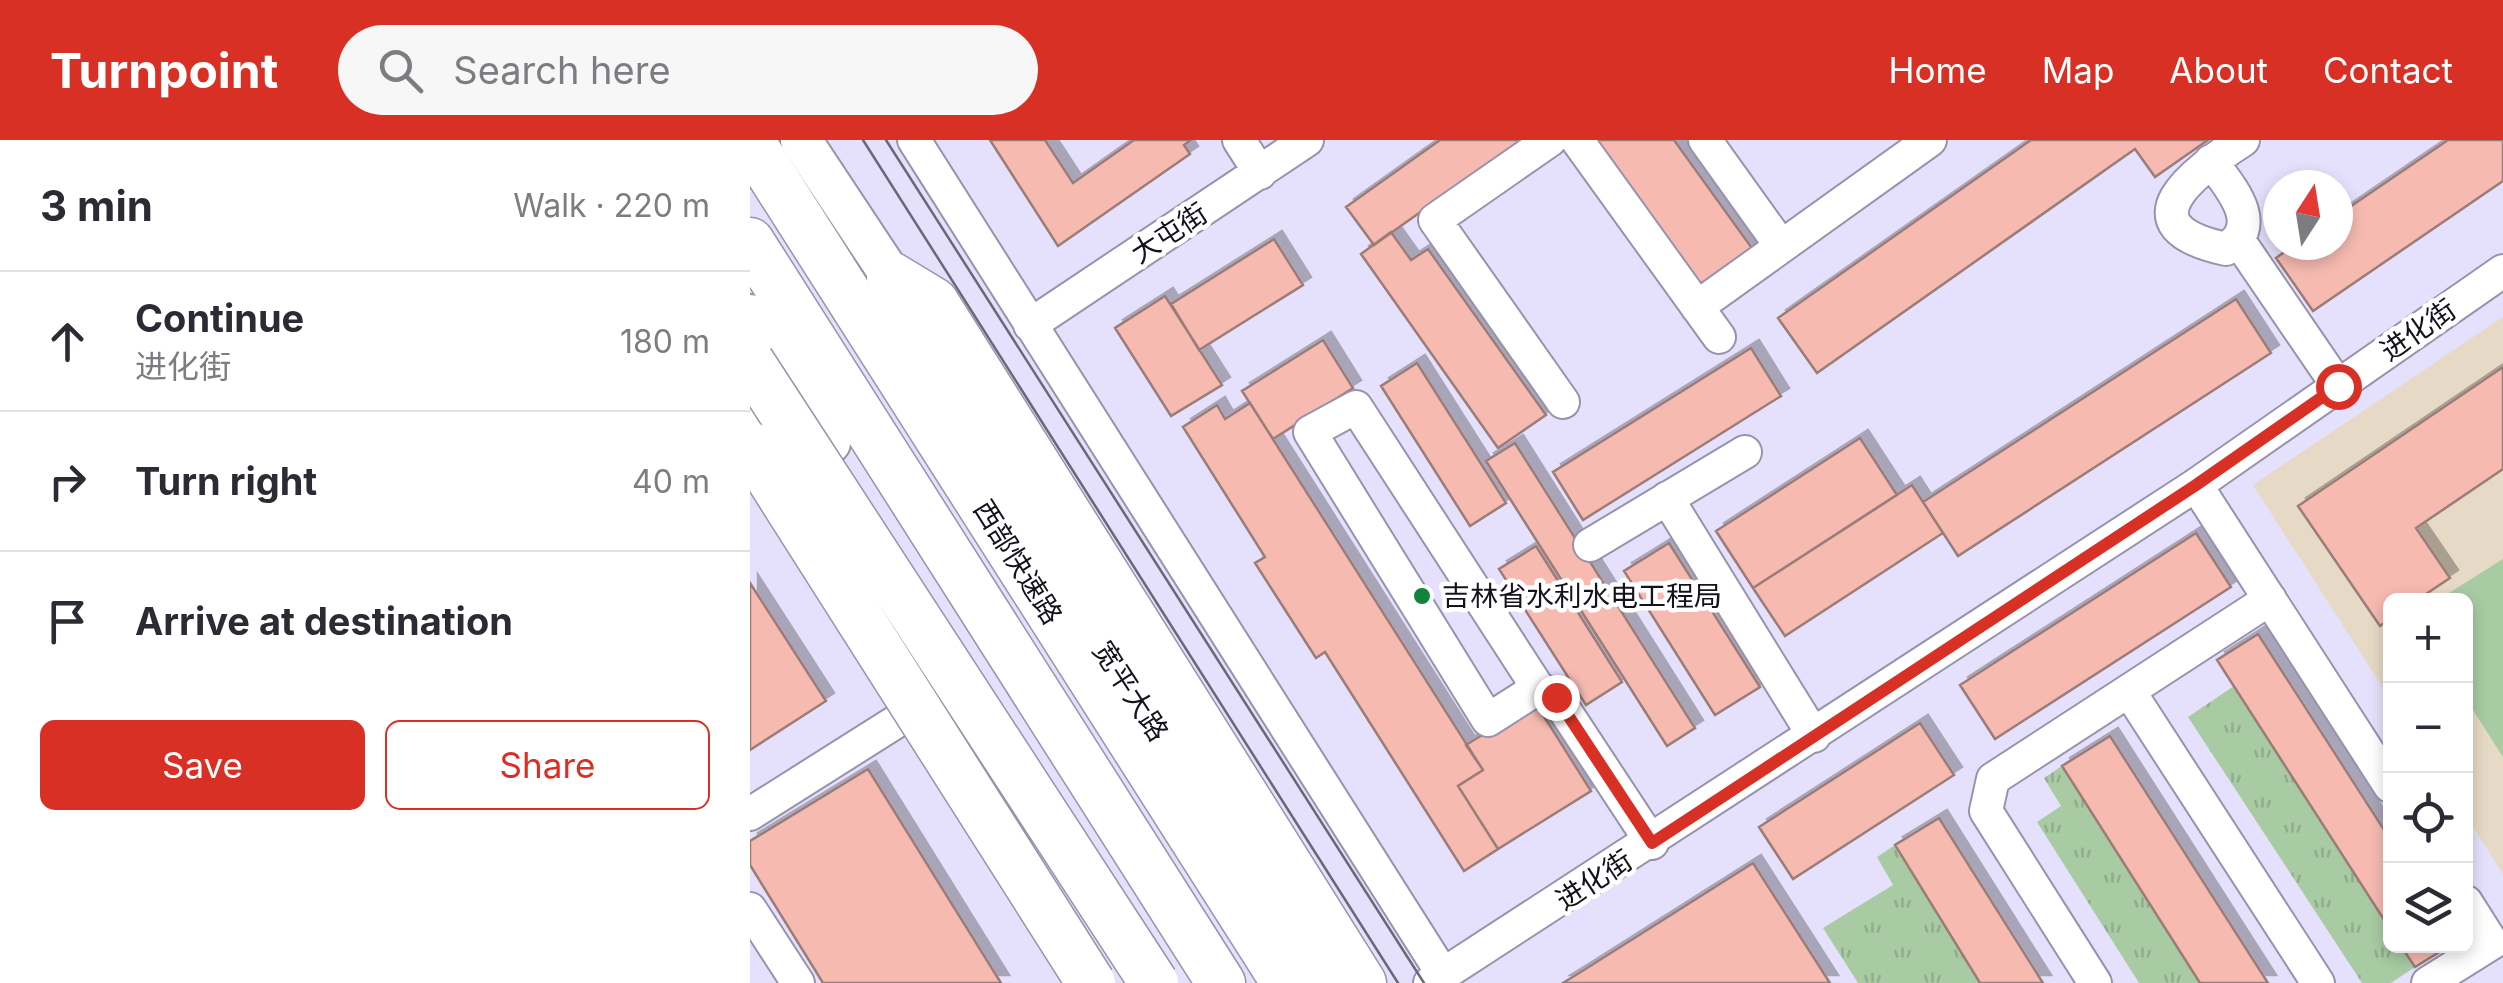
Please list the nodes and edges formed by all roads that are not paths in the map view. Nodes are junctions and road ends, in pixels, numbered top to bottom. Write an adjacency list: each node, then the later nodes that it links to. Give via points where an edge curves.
1 (800, 140): 17 (main road, 宽平大路)
2 (914, 140): 20 (street)
3 (1239, 140): 12 (street)
4 (1308, 140): 12 (street, 大屯街)
5 (1550, 140): 24 (street, via 1435,220)
6 (1578, 140): 18 (street)
7 (1705, 140): 15 (street)
8 (2243, 140): 11 (street)
9 (750, 142): 47 (highway, 西部快速路)
10 (1907, 146): 15 (street)
11 (2211, 161): 13 (street, via 2242,207); 13 (street, via 2181,184 2174,219 2203,244 2226,249)
12 (1260, 173): 20 (street, 大屯街)
13 (2239, 240): 23 (street)
14 (750, 242): 46 (highway, 西部快速路)
15 (1782, 246): 18 (street)
16 (2503, 271): 23 (street, 进化街)
17 (891, 276): 48 (main road, 宽平大路, via 903,334); 49 (highway, via 934,302)
18 (1697, 307): 21 (street)
19 (750, 315): 32 (main road)
20 (1030, 325): 41 (street)
21 (1719, 336)
22 (750, 362): 44 (highway, bridge)
23 (2338, 386): 28 (street, 进化街)
24 (1564, 402)
25 (750, 410): 32 (street, via 851,568)
26 (750, 446): 43 (highway, bridge)
27 (1745, 452): 29 (street)
28 (2196, 485): 31 (street); 35 (street, 进化街)
29 (1667, 498): 30 (street); 35 (street)
30 (1590, 545)
31 (2270, 599): 34 (street); 36 (street)
32 (974, 673): 37 (street); 45 (main road)
33 (1538, 688): 33 (street, via 1488,720 1310,432 1356,406); 38 (street, via 1556,697)
34 (2129, 690): 50 (street, via 1993,779 1986,810); 51 (street)
35 (1814, 736): 38 (street, 进化街)
36 (2383, 775)
37 (750, 814)
38 (1652, 843): 41 (street, 进化街)
39 (750, 908): 42 (street)
40 (2473, 913): 52 (street, via 2492,943)
41 (1458, 975)
42 (798, 983)
43 (1092, 983)
44 (1154, 983)
45 (1174, 983)
46 (1222, 983)
47 (1286, 983)
48 (1317, 983)
49 (1362, 983)
50 (2095, 983)
51 (2318, 983)
52 (2428, 983)

